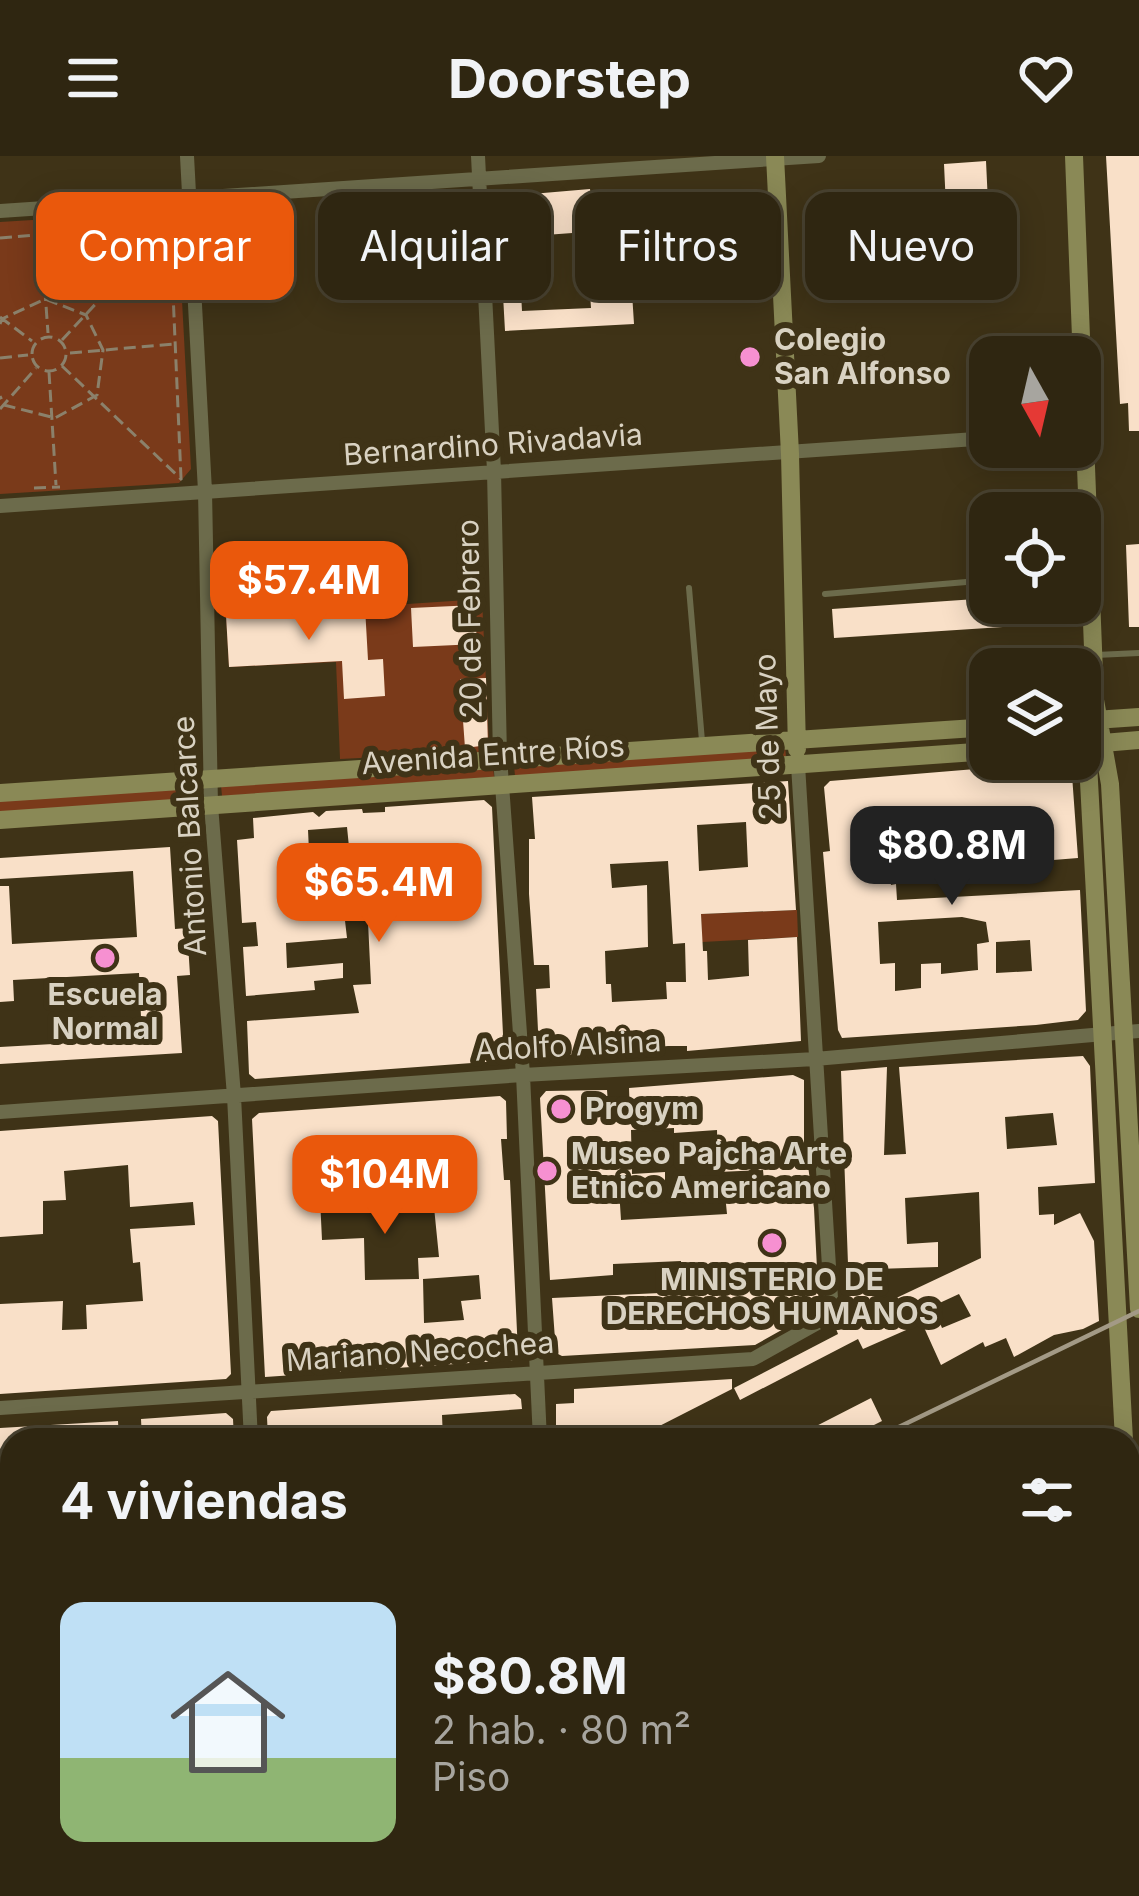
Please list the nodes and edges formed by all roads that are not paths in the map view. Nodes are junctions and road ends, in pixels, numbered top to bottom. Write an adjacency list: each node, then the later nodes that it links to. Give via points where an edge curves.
1 (187, 156): 7 (street, Antonio Balcarce)
2 (478, 156): 6 (street, 20 de Febrero)
3 (819, 156): 5 (street)
4 (1074, 156): 12 (main road)
5 (775, 157): 6 (street); 14 (main road, 25 de Mayo)
6 (479, 177): 8 (street); 15 (street, 20 de Febrero)
7 (189, 192)
8 (272, 192)
9 (36, 209): 10 (street)
10 (0, 211)
11 (195, 300): 16 (street, Antonio Balcarce)
12 (1080, 336)
13 (969, 440): 14 (street, Bernardino Rivadavia)
14 (790, 454): 15 (street, Bernardino Rivadavia); 26 (main road, 25 de Mayo)
15 (494, 471): 16 (street, Bernardino Rivadavia); 31 (street, 20 de Febrero)
16 (205, 491): 17 (street, Bernardino Rivadavia); 34 (street, Antonio Balcarce)
17 (0, 506)
18 (969, 582): 20 (lane)
19 (689, 588): 29 (lane)
20 (825, 594)
21 (1139, 652): 22 (lane)
22 (1101, 655)
23 (1139, 717): 24 (main road)
24 (1101, 719)
25 (969, 728): 26 (main road, Avenida Entre Ríos)
26 (797, 739): 29 (main road, Avenida Entre Ríos); 32 (main road, 25 de Mayo)
27 (1139, 740): 28 (main road)
28 (1101, 743)
29 (702, 745): 31 (main road, Avenida Entre Ríos)
30 (969, 753): 32 (main road, Avenida Entre Ríos)
31 (500, 758): 34 (main road, Avenida Entre Ríos); 36 (street, 20 de Febrero)
32 (798, 765): 36 (main road, Avenida Entre Ríos); 42 (street, 25 de Mayo)
33 (1101, 766): 40 (main road, via 1110,784)
34 (211, 779): 37 (main road, Avenida Entre Ríos); 38 (street, Antonio Balcarce)
35 (1091, 780): 41 (main road)
36 (502, 784): 38 (main road, Avenida Entre Ríos); 43 (street, 20 de Febrero)
37 (0, 793)
38 (211, 805): 39 (main road, Avenida Entre Ríos); 44 (street, Antonio Balcarce)
39 (0, 820)
40 (1131, 1031): 41 (street, Adolfo Alsina); 46 (main road)
41 (1102, 1033): 42 (street, Adolfo Alsina); 48 (main road)
42 (815, 1059): 43 (street, Adolfo Alsina); 47 (street, 25 de Mayo)
43 (523, 1075): 44 (street, Adolfo Alsina); 49 (street, 20 de Febrero)
44 (234, 1096): 45 (street, Adolfo Alsina); 50 (street, Antonio Balcarce)
45 (0, 1112)
46 (1139, 1310)
47 (832, 1315): 49 (street, Mariano Necochea, via 753,1359)
48 (1129, 1330): 54 (main road)
49 (536, 1371): 50 (street, Mariano Necochea); 53 (street, 20 de Febrero)
50 (248, 1391): 51 (street, Mariano Necochea); 52 (street, Antonio Balcarce)
51 (0, 1408)
52 (250, 1428)
53 (539, 1428)
54 (1125, 1428)

